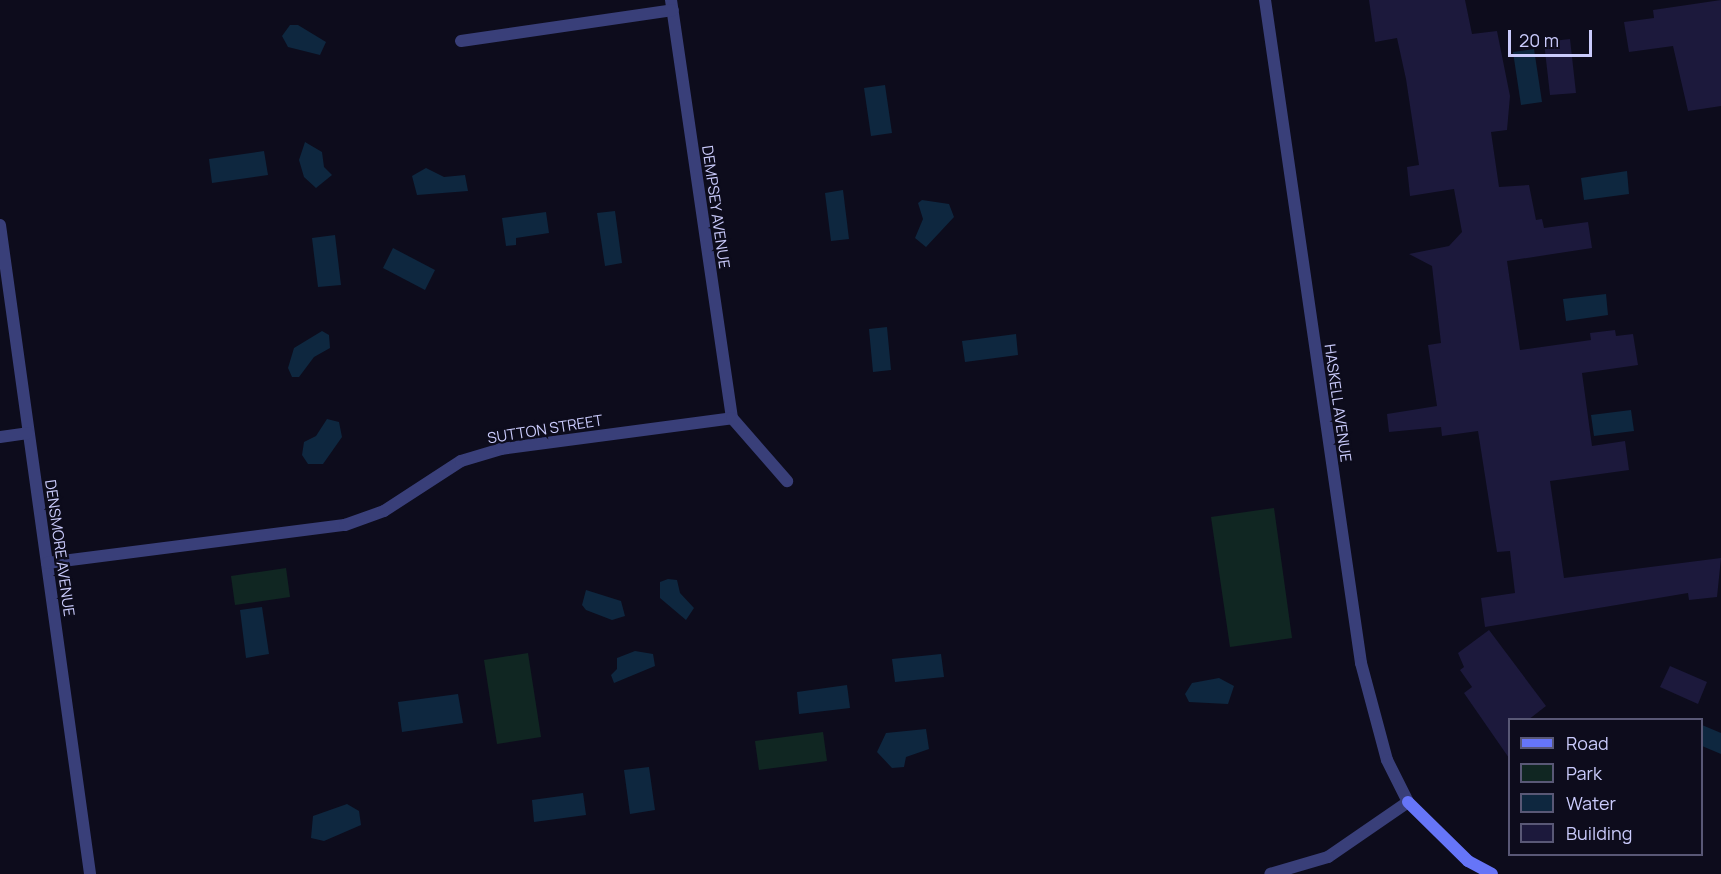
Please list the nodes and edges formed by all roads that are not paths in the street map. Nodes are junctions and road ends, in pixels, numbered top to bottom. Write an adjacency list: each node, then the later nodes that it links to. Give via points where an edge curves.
1 (1265, 0): 10 (street, HASKELL AVENUE, via 1361,663 1384,749)
2 (672, 5): 3 (street); 5 (street, DEMPSEY AVENUE)
3 (461, 41)
4 (0, 225): 6 (street, DENSMORE AVENUE)
5 (732, 418): 8 (street); 9 (street, SUTTON STREET, via 501,449 461,461 384,511 345,525)
6 (28, 433): 7 (street); 9 (street, DENSMORE AVENUE)
7 (0, 437)
8 (786, 481)
9 (47, 562): 11 (street, DENSMORE AVENUE)
10 (1408, 802): 12 (street, via 1328,857); 13 (street, via 1468,861)
11 (90, 874)
12 (1270, 874)
13 (1492, 874)

